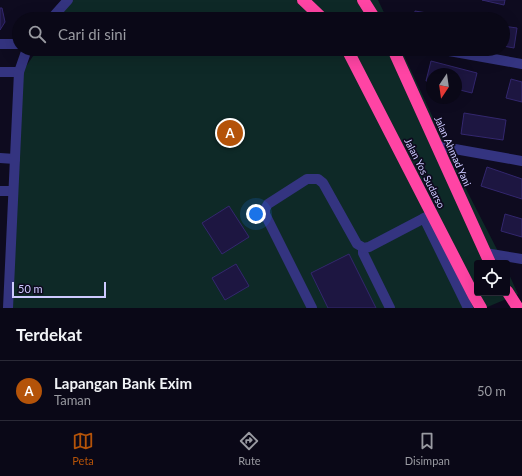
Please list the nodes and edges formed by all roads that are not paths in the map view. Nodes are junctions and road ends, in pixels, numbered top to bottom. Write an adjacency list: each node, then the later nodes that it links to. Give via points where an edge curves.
1 (68, 0): 4 (street)
2 (303, 0): 5 (highway)
3 (363, 0): 6 (highway)
4 (57, 12)
5 (316, 12)
6 (371, 12)
7 (0, 44): 8 (street)
8 (12, 44)
9 (25, 56): 15 (street)
10 (350, 56): 22 (highway, Jalan Yos Sudarso)
11 (396, 56): 16 (highway, Jalan Ahmad Yani)
12 (477, 56): 13 (street)
13 (522, 64)
14 (0, 72): 15 (street)
15 (19, 72): 18 (street)
16 (438, 146): 19 (street); 24 (highway, Jalan Ahmad Yani)
17 (0, 158): 18 (street)
18 (15, 159): 21 (street)
19 (522, 161)
20 (0, 191): 21 (street)
21 (13, 191): 26 (street)
22 (428, 216): 23 (street); 31 (street); 32 (highway, Jalan Yos Sudarso)
23 (364, 248): 29 (street, via 357,244 323,183 318,179 307,179 266,206 265,214); 30 (street, via 362,251)
24 (488, 258): 25 (street)
25 (522, 259)
26 (5, 273): 28 (street)
27 (510, 296): 33 (highway)
28 (8, 308)
29 (312, 308)
30 (390, 308)
31 (468, 308)
32 (481, 308)
33 (518, 308)

